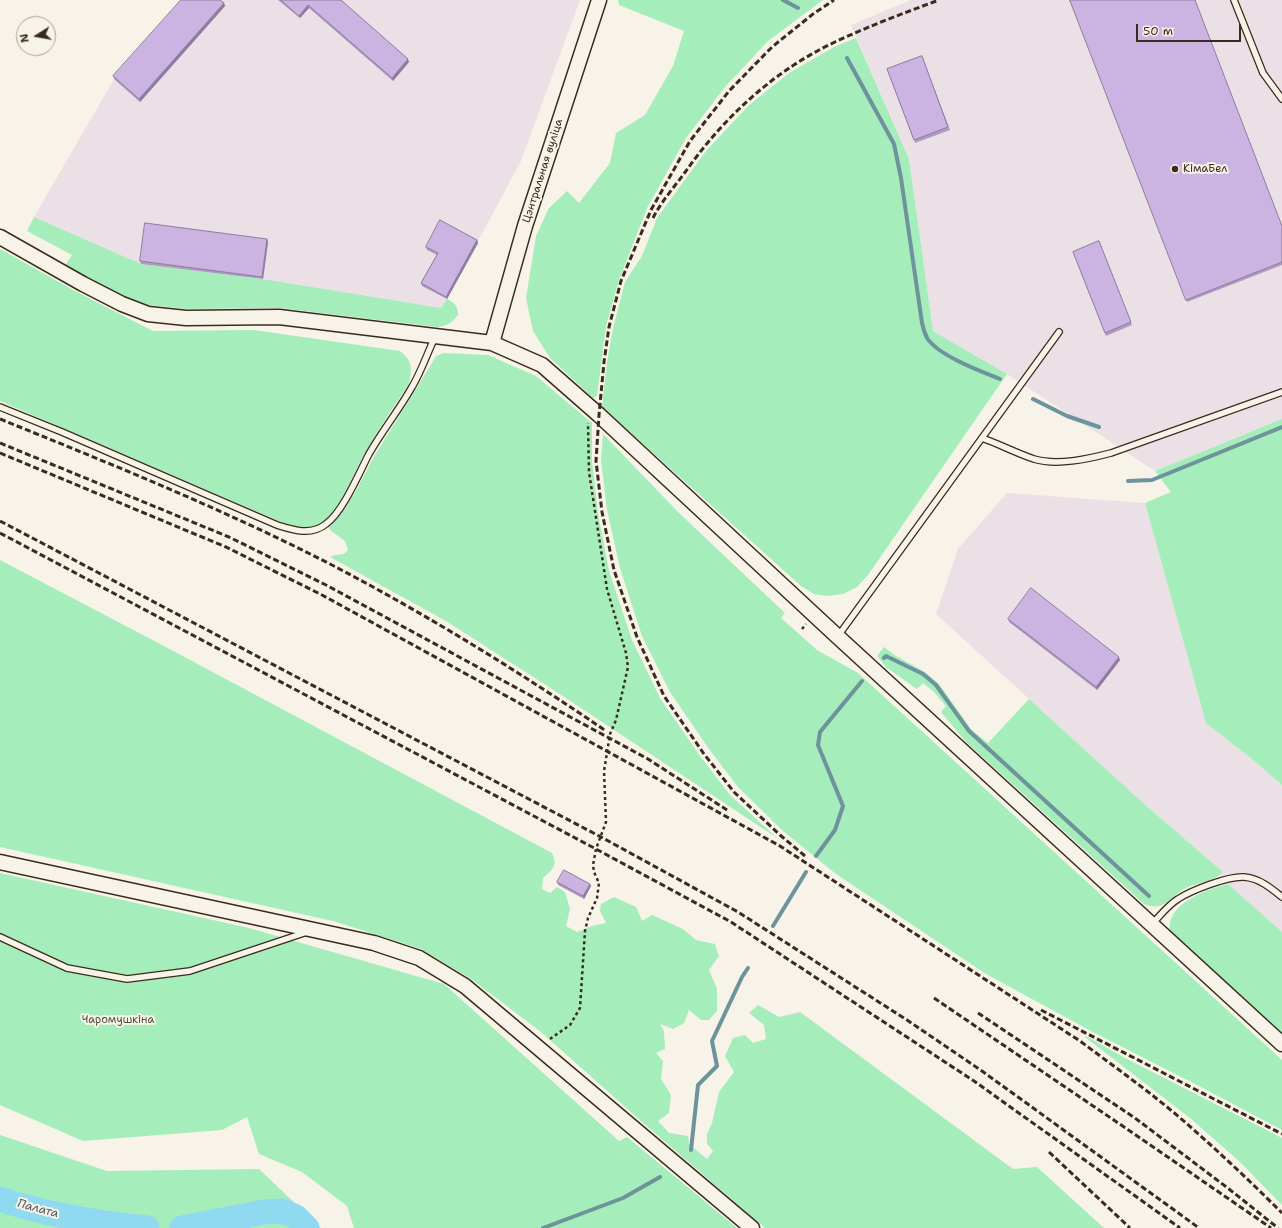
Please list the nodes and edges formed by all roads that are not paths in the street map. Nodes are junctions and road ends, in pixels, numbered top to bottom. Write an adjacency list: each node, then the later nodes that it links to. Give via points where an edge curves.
1 (599, 0): 7 (street, Цэнтральная вуліца, via 525,226)
2 (1234, 0): 3 (lane, via 1263,73)
3 (1282, 99)
4 (0, 236): 6 (street, via 83,284 148,314 186,318 279,317)
5 (1058, 332): 10 (lane)
6 (435, 337): 7 (street); 9 (lane, via 412,387 370,452 333,519 320,528 304,532 277,525)
7 (492, 343): 11 (street, via 542,365)
8 (1282, 392): 10 (lane, via 1084,460 1035,459)
9 (0, 407)
10 (982, 438): 11 (lane)
11 (838, 637): 14 (street)
12 (0, 862): 15 (street)
13 (1282, 897): 14 (lane, via 1265,884 1244,877 1225,879 1177,899)
14 (1151, 925): 17 (street)
15 (315, 929): 16 (lane, via 190,971 127,979 67,968); 18 (street, via 374,943 420,958 465,986)
16 (0, 937)
17 (1282, 1044)
18 (752, 1228)

